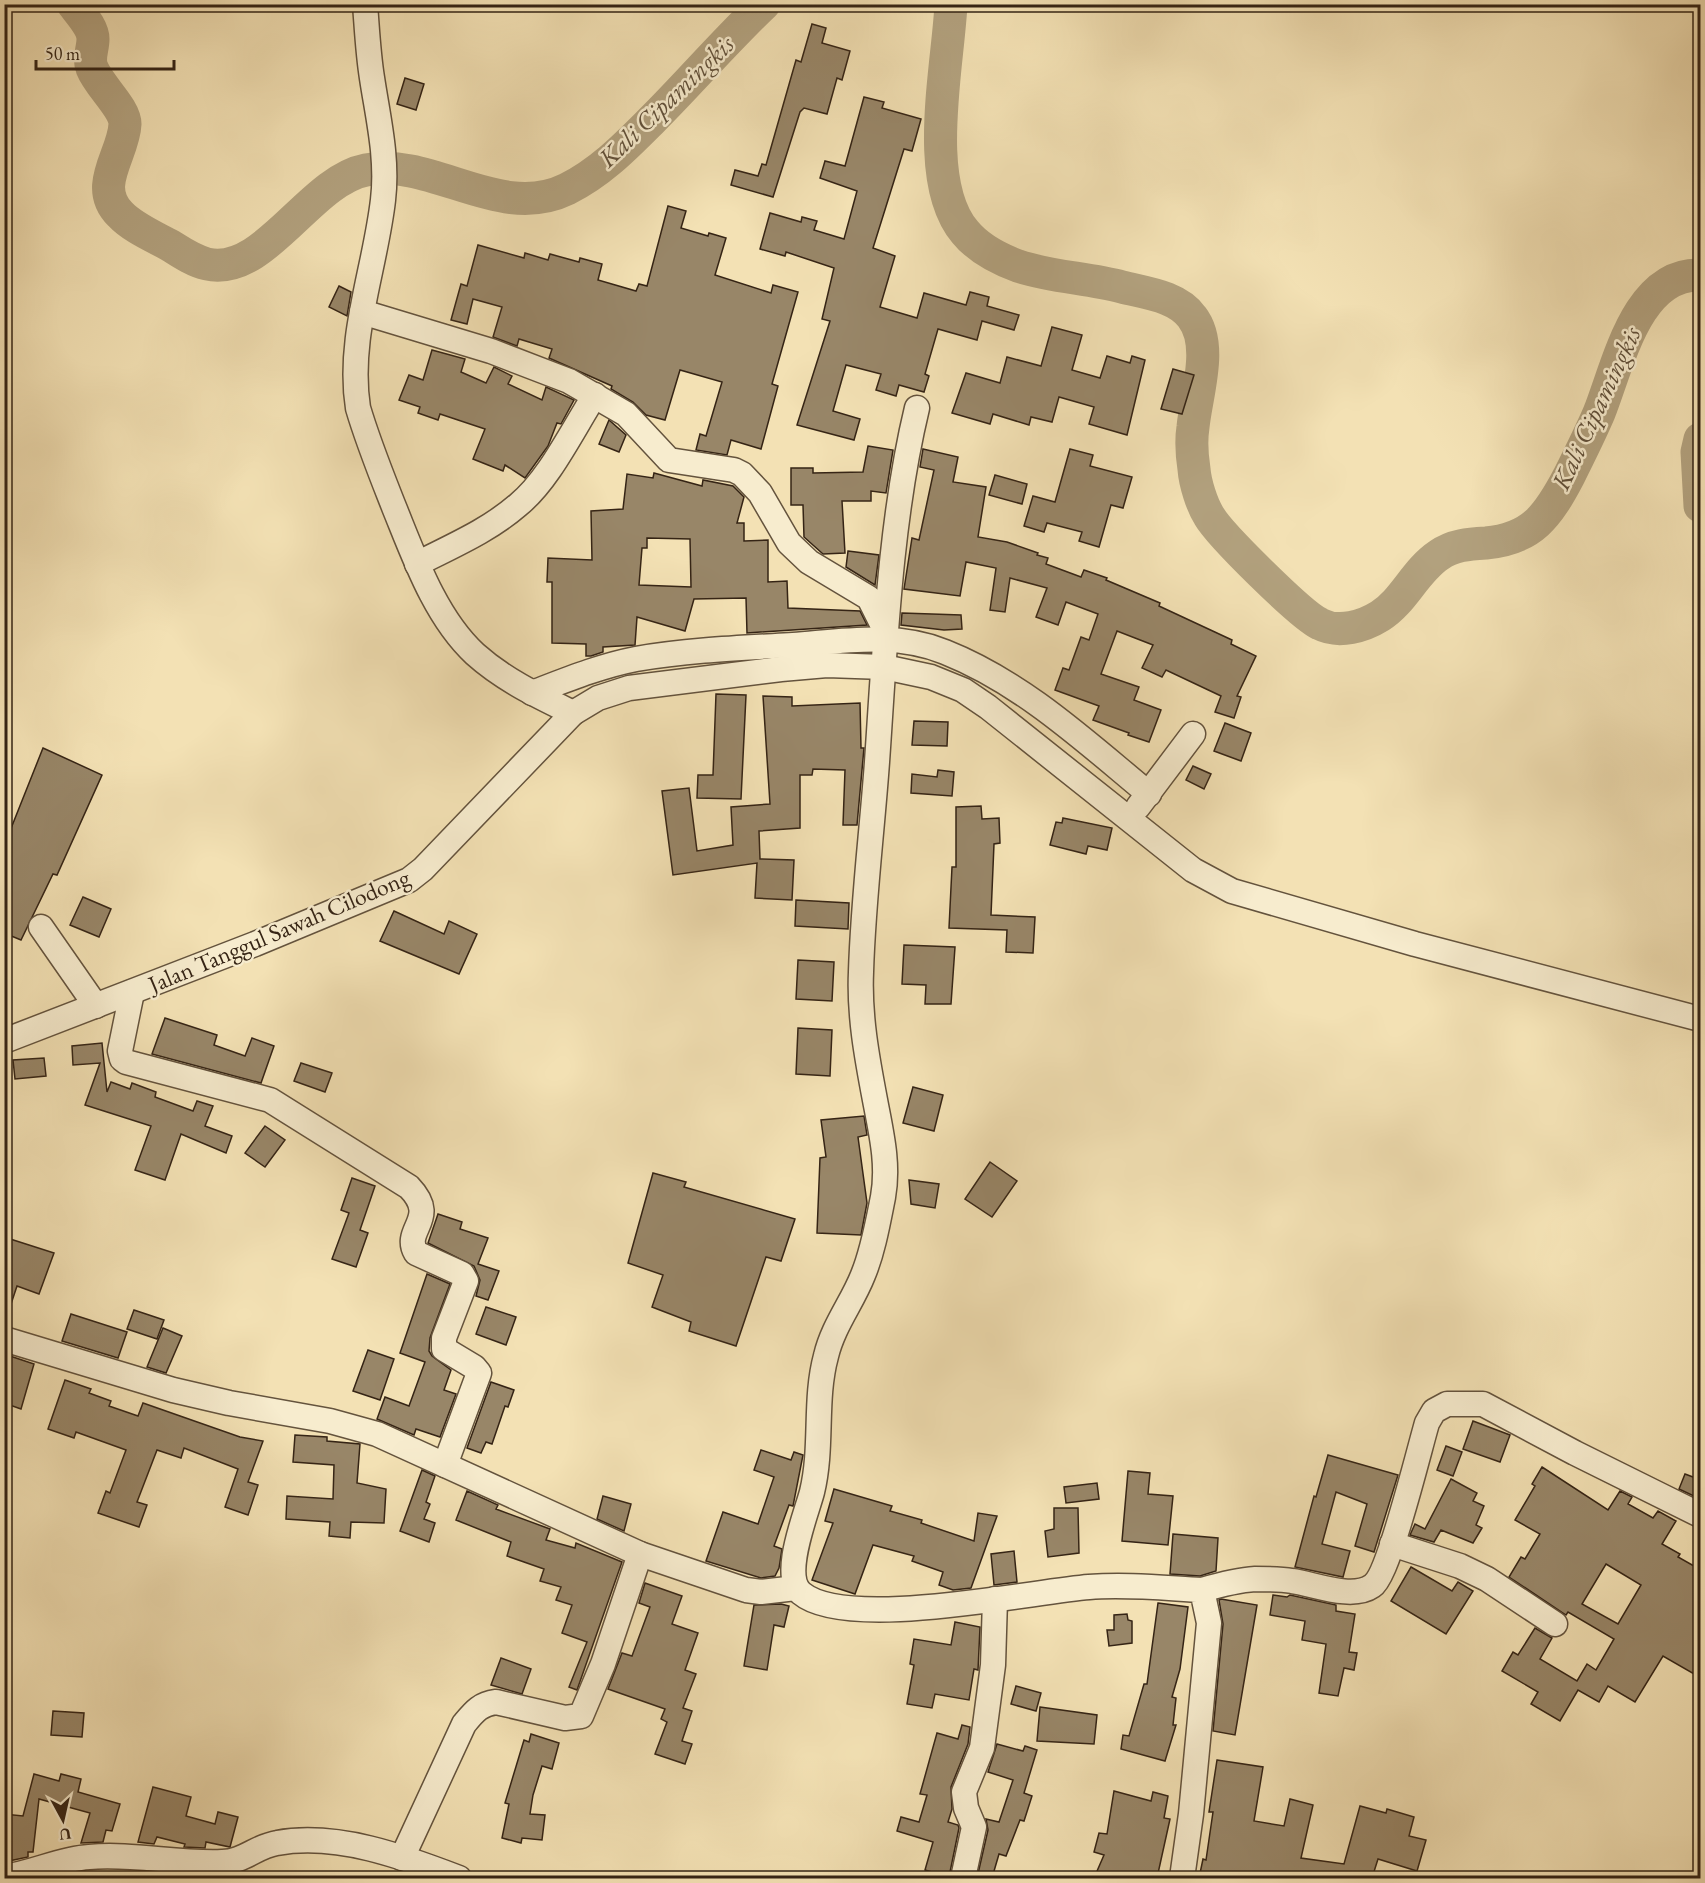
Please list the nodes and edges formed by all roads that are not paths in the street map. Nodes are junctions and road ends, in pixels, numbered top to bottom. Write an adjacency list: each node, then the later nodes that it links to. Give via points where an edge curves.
1 (365, 4): 2 (street, via 383,140 383,199)
2 (362, 312): 3 (street, via 491,351); 5 (street, via 355,349 358,408)
3 (595, 395): 5 (street, via 546,472 520,504 478,533); 6 (street, via 638,424 669,460 742,474 760,494 789,543 809,562 869,598)
4 (917, 408): 6 (street)
5 (417, 564): 9 (street, via 446,617 473,652)
6 (885, 635): 7 (street); 8 (street); 10 (street, via 946,652)
7 (783, 657): 8 (street, Jalan Tanggul Sawah Cilodong, via 827,665); 9 (street, via 685,652 635,659 588,671); 11 (street, Jalan Tanggul Sawah Cilodong, via 629,688 598,698)
8 (884, 667): 12 (street, Jalan Tanggul Sawah Cilodong, via 931,677 963,690); 26 (street, via 861,971 864,1034 885,1158 884,1192 863,1275 836,1326 824,1363 817,1465 797,1543)
9 (532, 693): 11 (street)
10 (1033, 700): 12 (street); 14 (street)
11 (573, 713): 17 (street, Jalan Tanggul Sawah Cilodong, via 408,880)
12 (1013, 726): 15 (street, Jalan Tanggul Sawah Cilodong)
13 (1193, 734): 14 (street)
14 (1149, 794): 15 (street)
15 (1127, 819): 19 (street, Jalan Tanggul Sawah Cilodong, via 1193,870 1232,891)
16 (41, 927): 18 (street)
17 (132, 992): 18 (street, Jalan Tanggul Sawah Cilodong); 22 (street, via 120,1051 122,1059 270,1100 409,1187 420,1198 422,1212 413,1240 416,1253 462,1274 466,1281 444,1338 444,1348 479,1373)
18 (96, 1005): 20 (street, Jalan Tanggul Sawah Cilodong)
19 (1701, 1019)
20 (4, 1041)
21 (4, 1339): 22 (street, via 173,1390 377,1434)
22 (446, 1465): 25 (street)
23 (1701, 1515): 24 (street, via 1483,1404 1447,1404 1434,1411 1427,1423)
24 (1392, 1544): 27 (street, via 1378,1581 1363,1591 1253,1579); 29 (street, via 1487,1579)
25 (640, 1554): 26 (street, via 746,1590); 30 (street, via 581,1716 565,1718 496,1702 476,1709 464,1724)
26 (796, 1588): 28 (street, via 818,1602 864,1609)
27 (1202, 1590): 28 (street, via 1093,1587); 34 (street, via 1209,1623)
28 (995, 1599): 33 (street, via 993,1665 983,1741 964,1792 974,1827)
29 (1555, 1624)
30 (402, 1858): 31 (street, via 309,1839 274,1843 224,1863 87,1857); 32 (street)
31 (4, 1877)
32 (459, 1878)
33 (963, 1878)
34 (1182, 1878)

